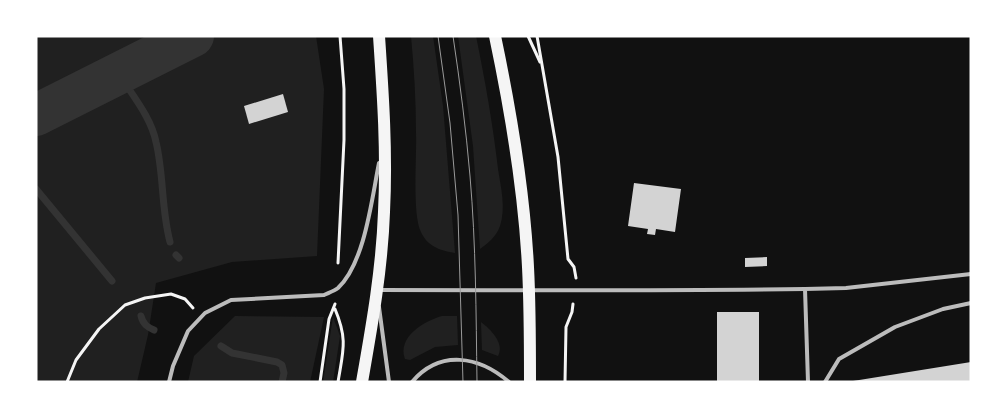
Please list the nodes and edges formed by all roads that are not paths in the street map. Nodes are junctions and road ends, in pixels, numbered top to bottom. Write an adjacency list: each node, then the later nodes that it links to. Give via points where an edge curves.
1 (379, 36): 3 (main road)
2 (495, 36): 5 (main road, via 517,155)
3 (385, 134): 7 (main road, via 384,212); 9 (lane, via 366,229 353,266 337,289 324,295 231,300 205,313 188,331)
4 (971, 274): 6 (lane, via 846,288)
5 (529, 289): 6 (lane); 7 (lane); 14 (main road)
6 (805, 289): 15 (lane)
7 (377, 290): 10 (main road); 11 (lane)
8 (971, 303): 16 (lane, via 943,309 895,327 839,359)
9 (169, 382)
10 (362, 382)
11 (389, 382)
12 (412, 382): 13 (lane, via 432,365 457,359 487,367)
13 (509, 382)
14 (530, 382)
15 (808, 382)
16 (825, 382)

